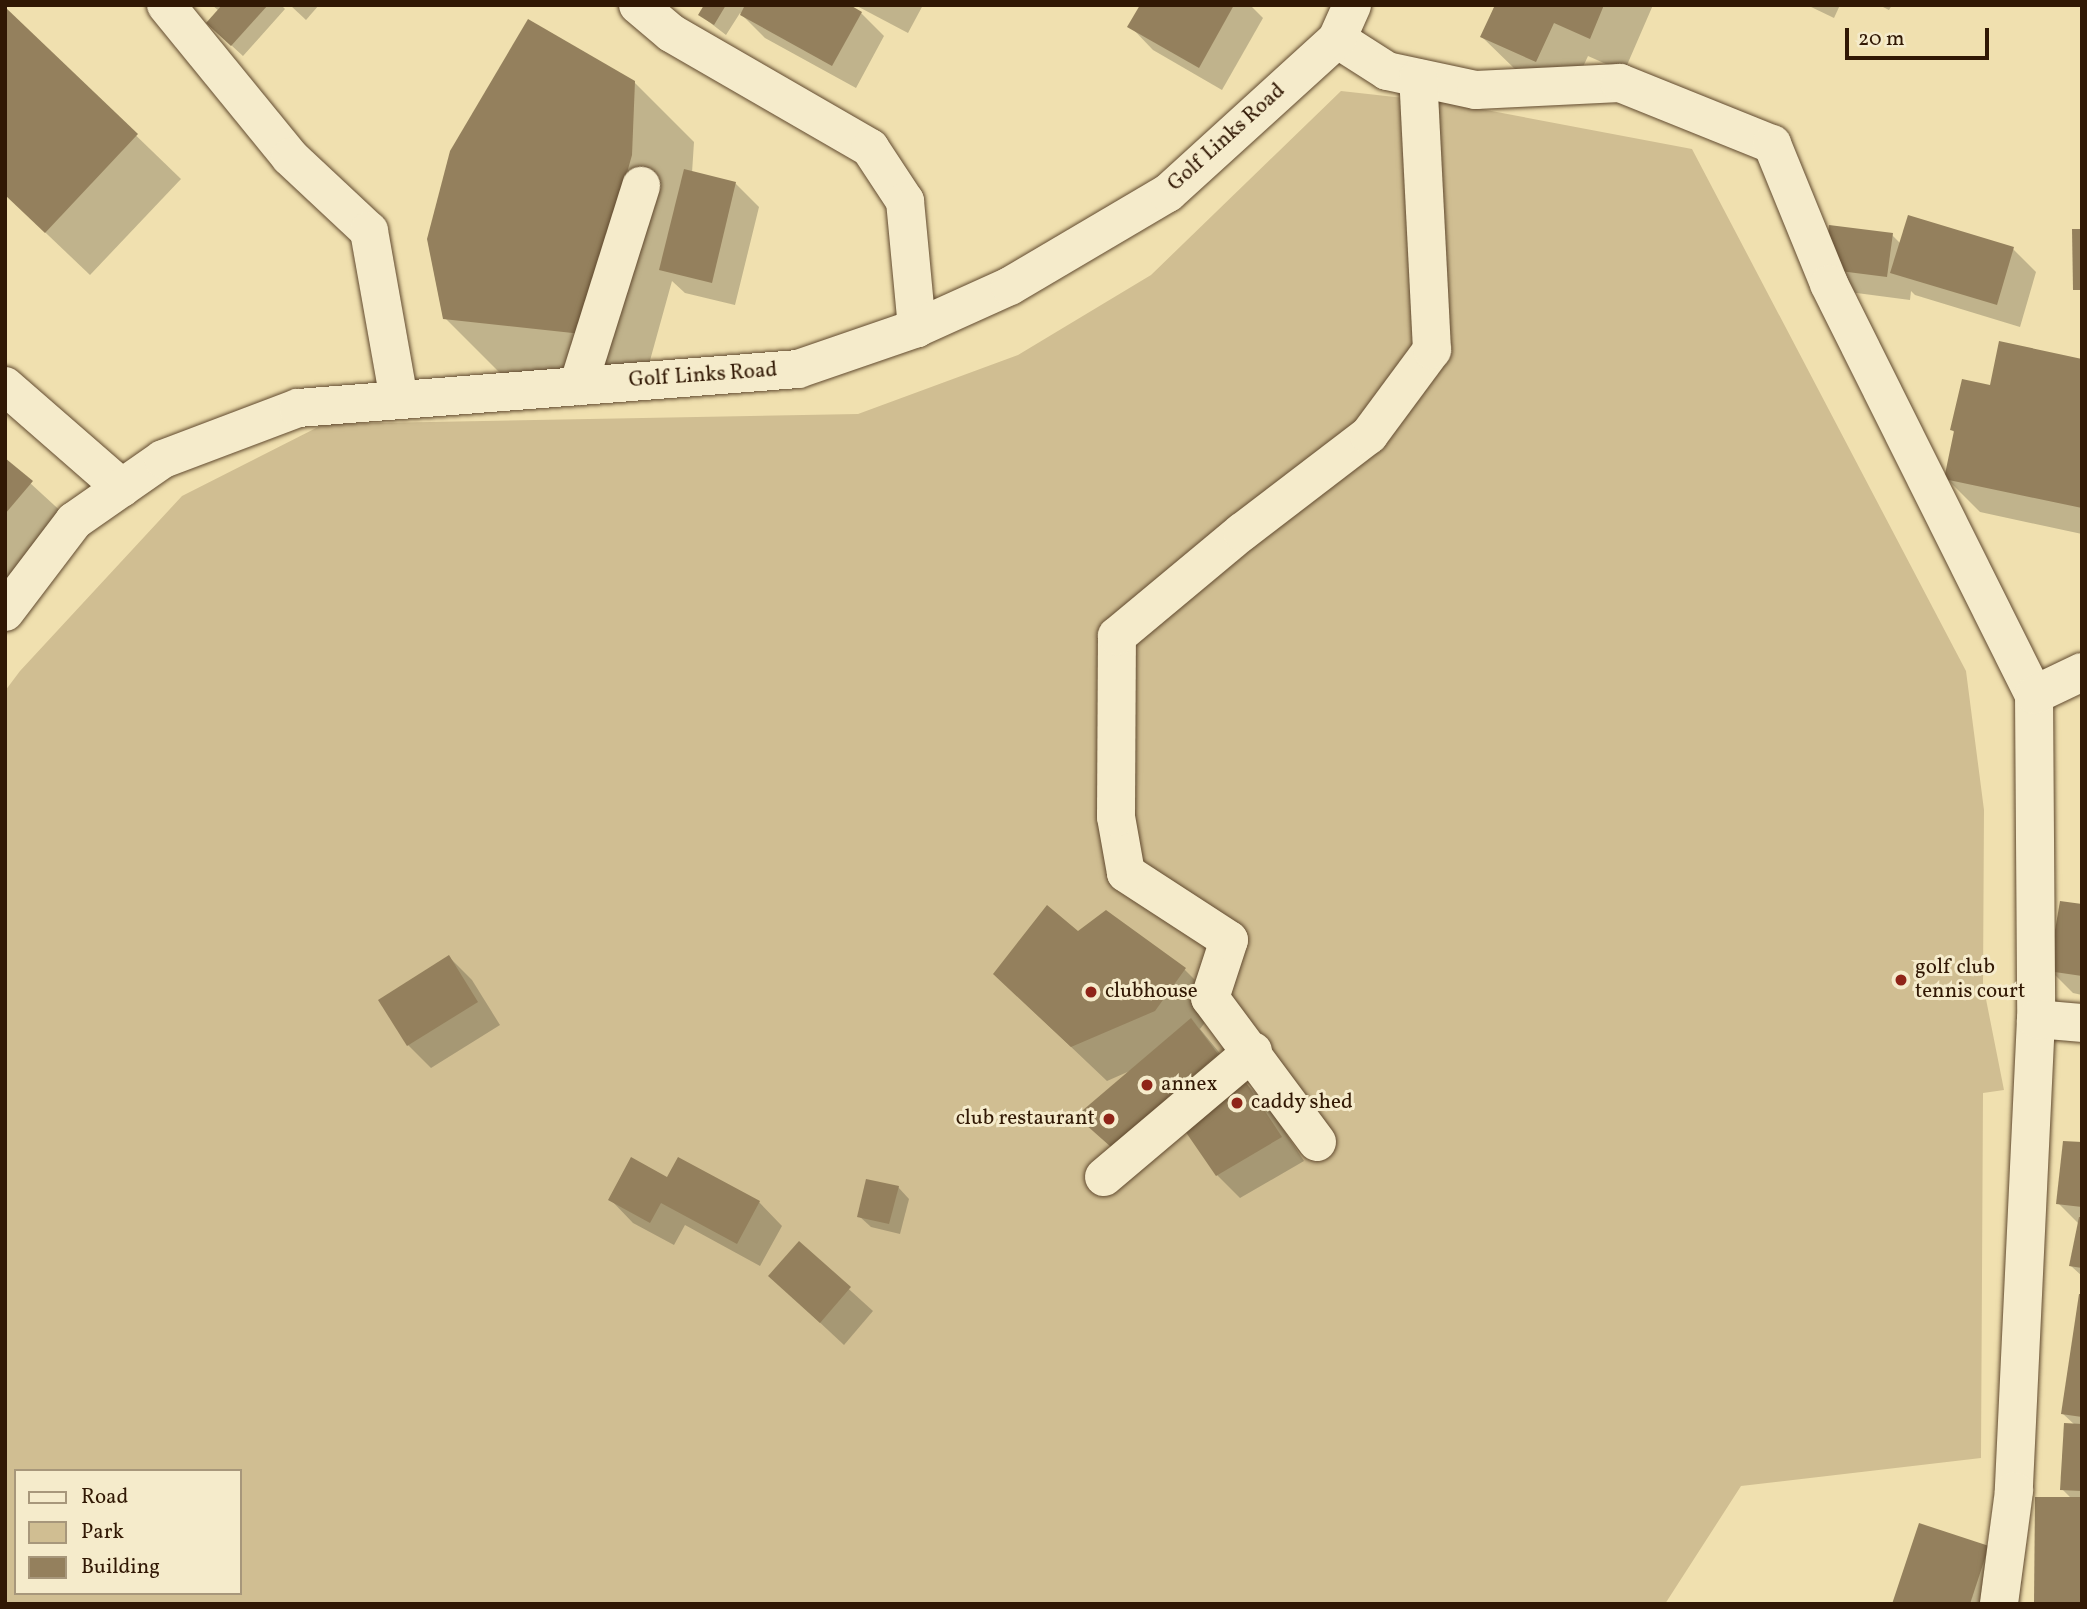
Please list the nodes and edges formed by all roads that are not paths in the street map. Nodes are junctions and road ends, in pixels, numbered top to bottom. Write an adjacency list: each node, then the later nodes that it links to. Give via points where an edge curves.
1 (166, 5): 9 (street, via 290,157 369,230)
2 (638, 5): 6 (street, via 671,33 870,148 905,201)
3 (1344, 22): 4 (street, via 1387,71); 6 (street, Golf Links Road, via 1168,193 1010,286)
4 (1418, 78): 13 (street, via 1476,90 1620,83 1772,144 1829,284); 16 (street, via 1432,350 1369,435 1117,636 1116,817 1126,873 1229,940 1210,998)
5 (641, 186): 8 (street)
6 (917, 328): 8 (street, Golf Links Road, via 798,369)
7 (5, 386): 10 (street)
8 (578, 386): 9 (street, Golf Links Road)
9 (399, 399): 10 (street, Golf Links Road, via 298,408 163,459)
10 (122, 488): 11 (street, Golf Links Road, via 74,522)
11 (5, 612)
12 (2082, 672): 13 (street)
13 (2034, 695): 14 (street)
14 (2036, 1019): 15 (street); 19 (street, via 2014,1491)
15 (2082, 1023)
16 (1253, 1051): 17 (street); 18 (street)
17 (1317, 1142)
18 (1104, 1177)
19 (1999, 1604)

